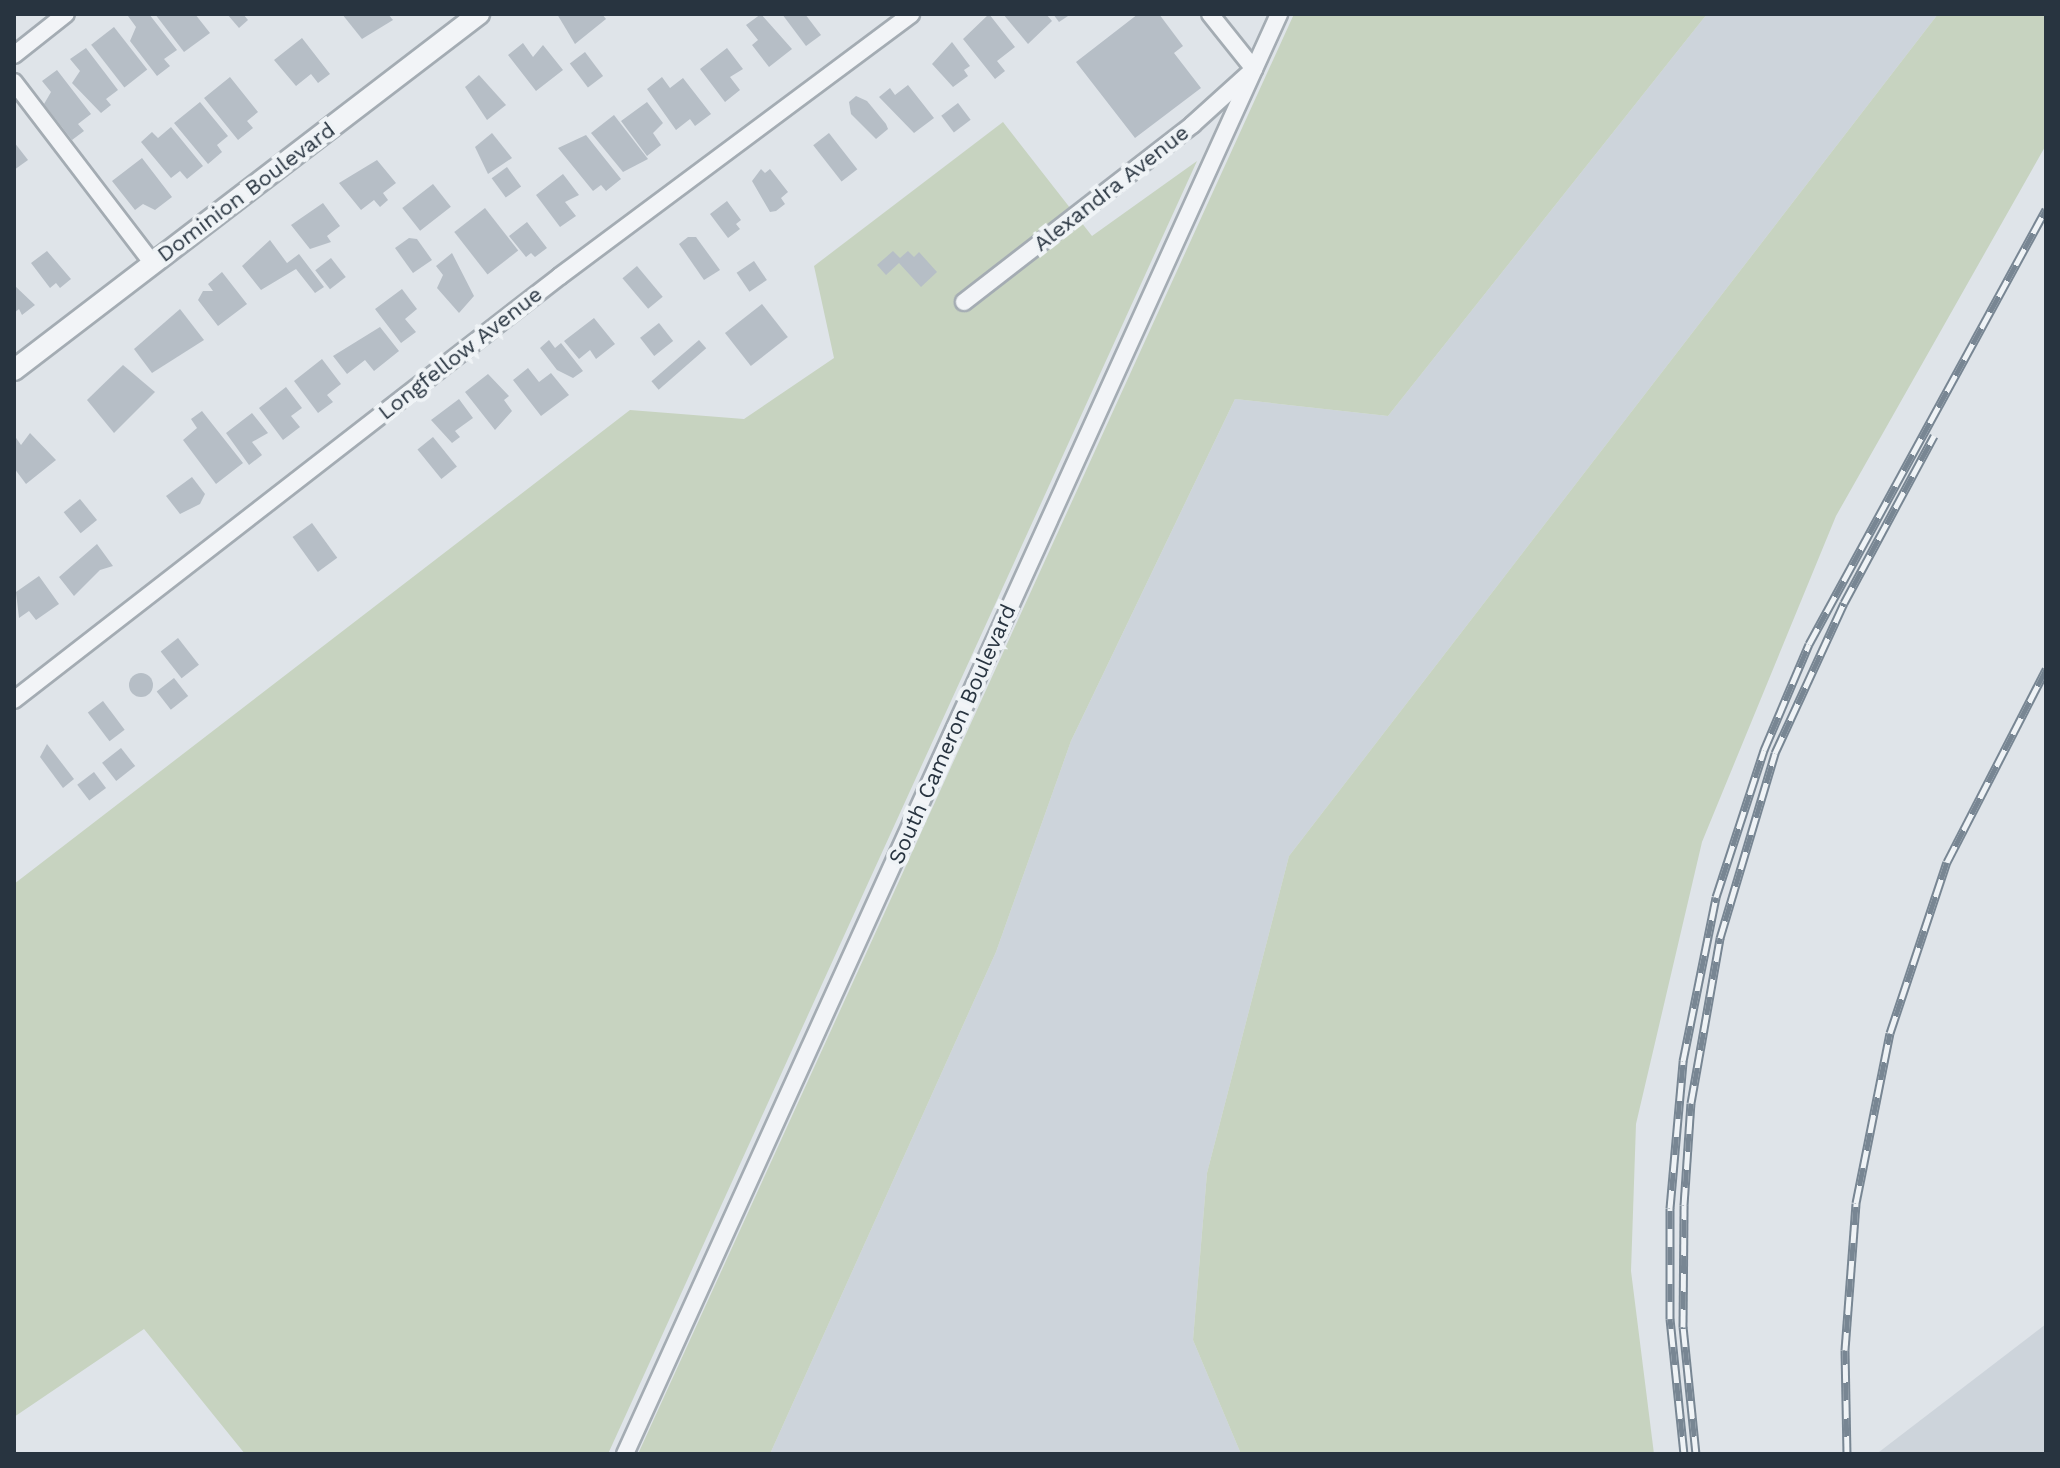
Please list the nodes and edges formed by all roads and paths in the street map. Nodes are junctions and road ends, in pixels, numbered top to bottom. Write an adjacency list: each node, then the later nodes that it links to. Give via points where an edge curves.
1 (66, 14): 6 (street)
2 (479, 14): 9 (street, Dominion Boulevard)
3 (911, 14): 12 (street, Longfellow Avenue, via 560,276)
4 (1210, 14): 7 (street)
5 (1279, 14): 7 (street, South Cameron Boulevard)
6 (14, 55)
7 (1254, 69): 10 (street, Alexandra Avenue, via 1192,125); 13 (street, South Cameron Boulevard)
8 (14, 82): 9 (street)
9 (153, 264): 11 (street, Dominion Boulevard)
10 (964, 302)
11 (14, 370)
12 (14, 700)
13 (625, 1454)

